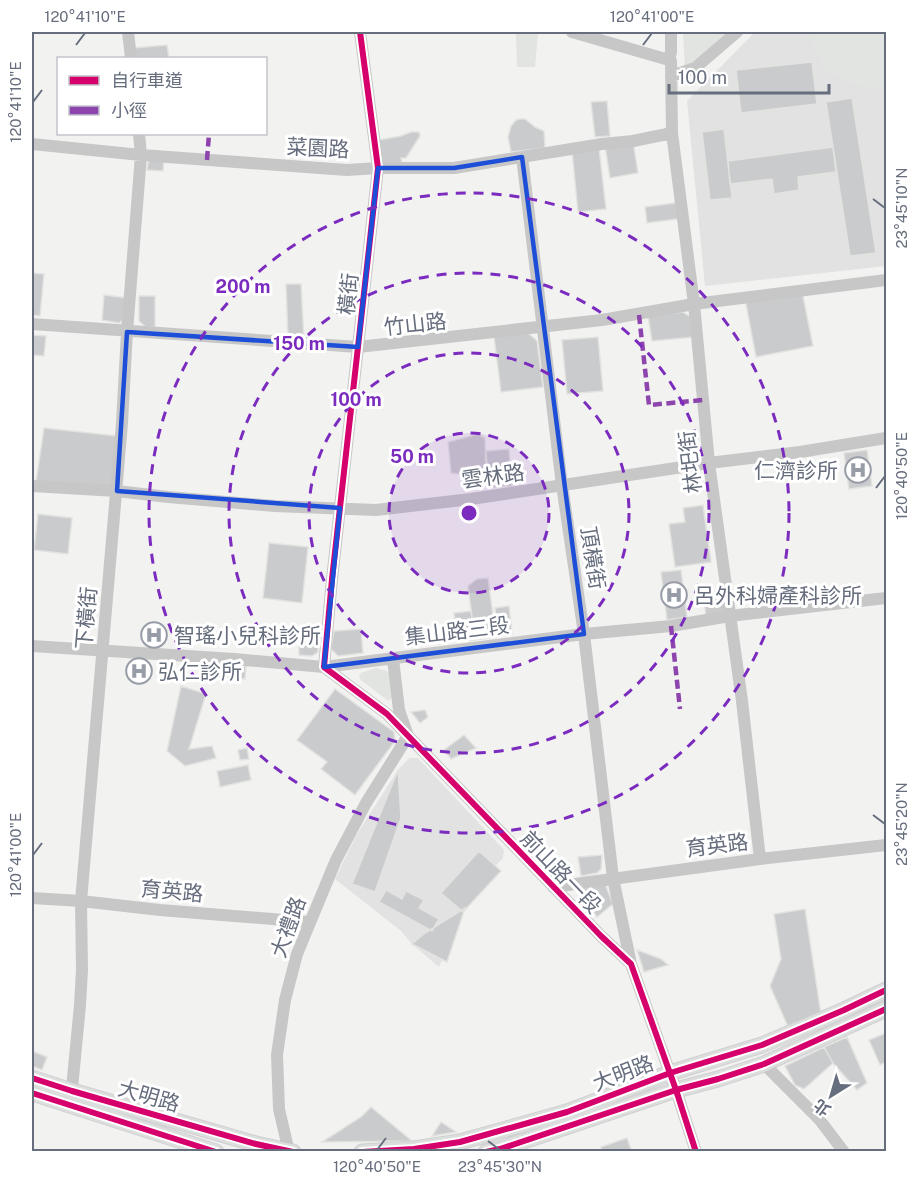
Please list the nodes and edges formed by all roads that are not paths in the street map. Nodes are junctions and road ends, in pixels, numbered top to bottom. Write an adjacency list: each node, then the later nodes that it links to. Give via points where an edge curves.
1 (128, 32): 6 (street)
2 (360, 32): 14 (street, 橫街)
3 (572, 32): 7 (street)
4 (737, 32): 8 (street, via 695,68)
5 (671, 35): 7 (street, 林圯街)
6 (131, 57)
7 (669, 60): 8 (street, 林圯街)
8 (671, 76): 9 (street, 林圯街)
9 (672, 133): 13 (street, 菜園路); 16 (street, 林圯街)
10 (139, 135): 12 (street, 下橫街)
11 (32, 144): 12 (street, 菜園路)
12 (141, 155): 14 (street, 菜園路, via 347,170); 19 (street, 下橫街)
13 (522, 157): 14 (street, 菜園路, via 454,168); 18 (street, 頂橫街)
14 (378, 168): 20 (street, 橫街)
15 (886, 280): 16 (street, 竹山路)
16 (694, 304): 18 (street, 竹山路); 22 (street, 林圯街)
17 (32, 324): 19 (street, 竹山路)
18 (542, 327): 20 (street, 竹山路); 24 (street, 頂橫街)
19 (127, 332): 20 (street, 竹山路); 25 (street, 下橫街)
20 (358, 347): 26 (street, 橫街)
21 (886, 438): 22 (street, 雲林路)
22 (709, 463): 24 (street, 雲林路); 28 (street, 林圯街)
23 (32, 486): 25 (street, 雲林路)
24 (562, 486): 26 (street, 雲林路, via 376,510); 29 (street, 頂橫街)
25 (117, 491): 26 (street, 雲林路); 31 (street, 下橫街)
26 (340, 508): 33 (street, 橫街)
27 (886, 598): 28 (street, 集山路三段)
28 (730, 616): 29 (street, 集山路三段); 36 (street, 林圯街)
29 (584, 634): 32 (street, 集山路三段); 37 (street, 頂橫街)
30 (32, 646): 31 (street, 集山路三段)
31 (103, 651): 33 (street, 集山路三段); 40 (street, 下橫街)
32 (393, 658): 33 (street, 集山路三段); 34 (street, 前山路一段, via 399,710)
33 (324, 667): 34 (street, 前山路一段, via 387,714)
34 (408, 736): 38 (street, 前山路一段); 41 (street, 大禮路, via 361,813)
35 (886, 845): 36 (street, 育英路)
36 (760, 859): 37 (street, 育英路)
37 (613, 878): 38 (street, 育英路); 42 (street, 頂橫街)
38 (553, 887): 42 (street, 前山路一段)
39 (32, 898): 40 (street, 育英路)
40 (81, 901): 41 (street, 育英路); 50 (street, 下橫街, via 82,970)
41 (309, 922): 51 (street, 大禮路, via 285,1000 277,1055 279,1109)
42 (631, 964): 46 (street, 前山路一段)
43 (886, 990): 46 (main road, 大明路, via 762,1045)
44 (886, 1009): 45 (main road, 大明路)
45 (764, 1064): 48 (main road, 大明路); 56 (street, via 819,1119)
46 (670, 1073): 48 (street, 前山路一段); 53 (main road, 大明路, via 567,1112 460,1142)
47 (32, 1078): 50 (main road, 大明路)
48 (676, 1090): 54 (main road, 大明路); 55 (street, 前山路一段)
49 (32, 1093): 50 (main road, 大明路)
50 (71, 1099): 51 (main road, 大明路); 52 (main road, 大明路)
51 (290, 1151)
52 (216, 1152)
53 (362, 1152)
54 (486, 1152)
55 (696, 1152)
56 (844, 1152)

